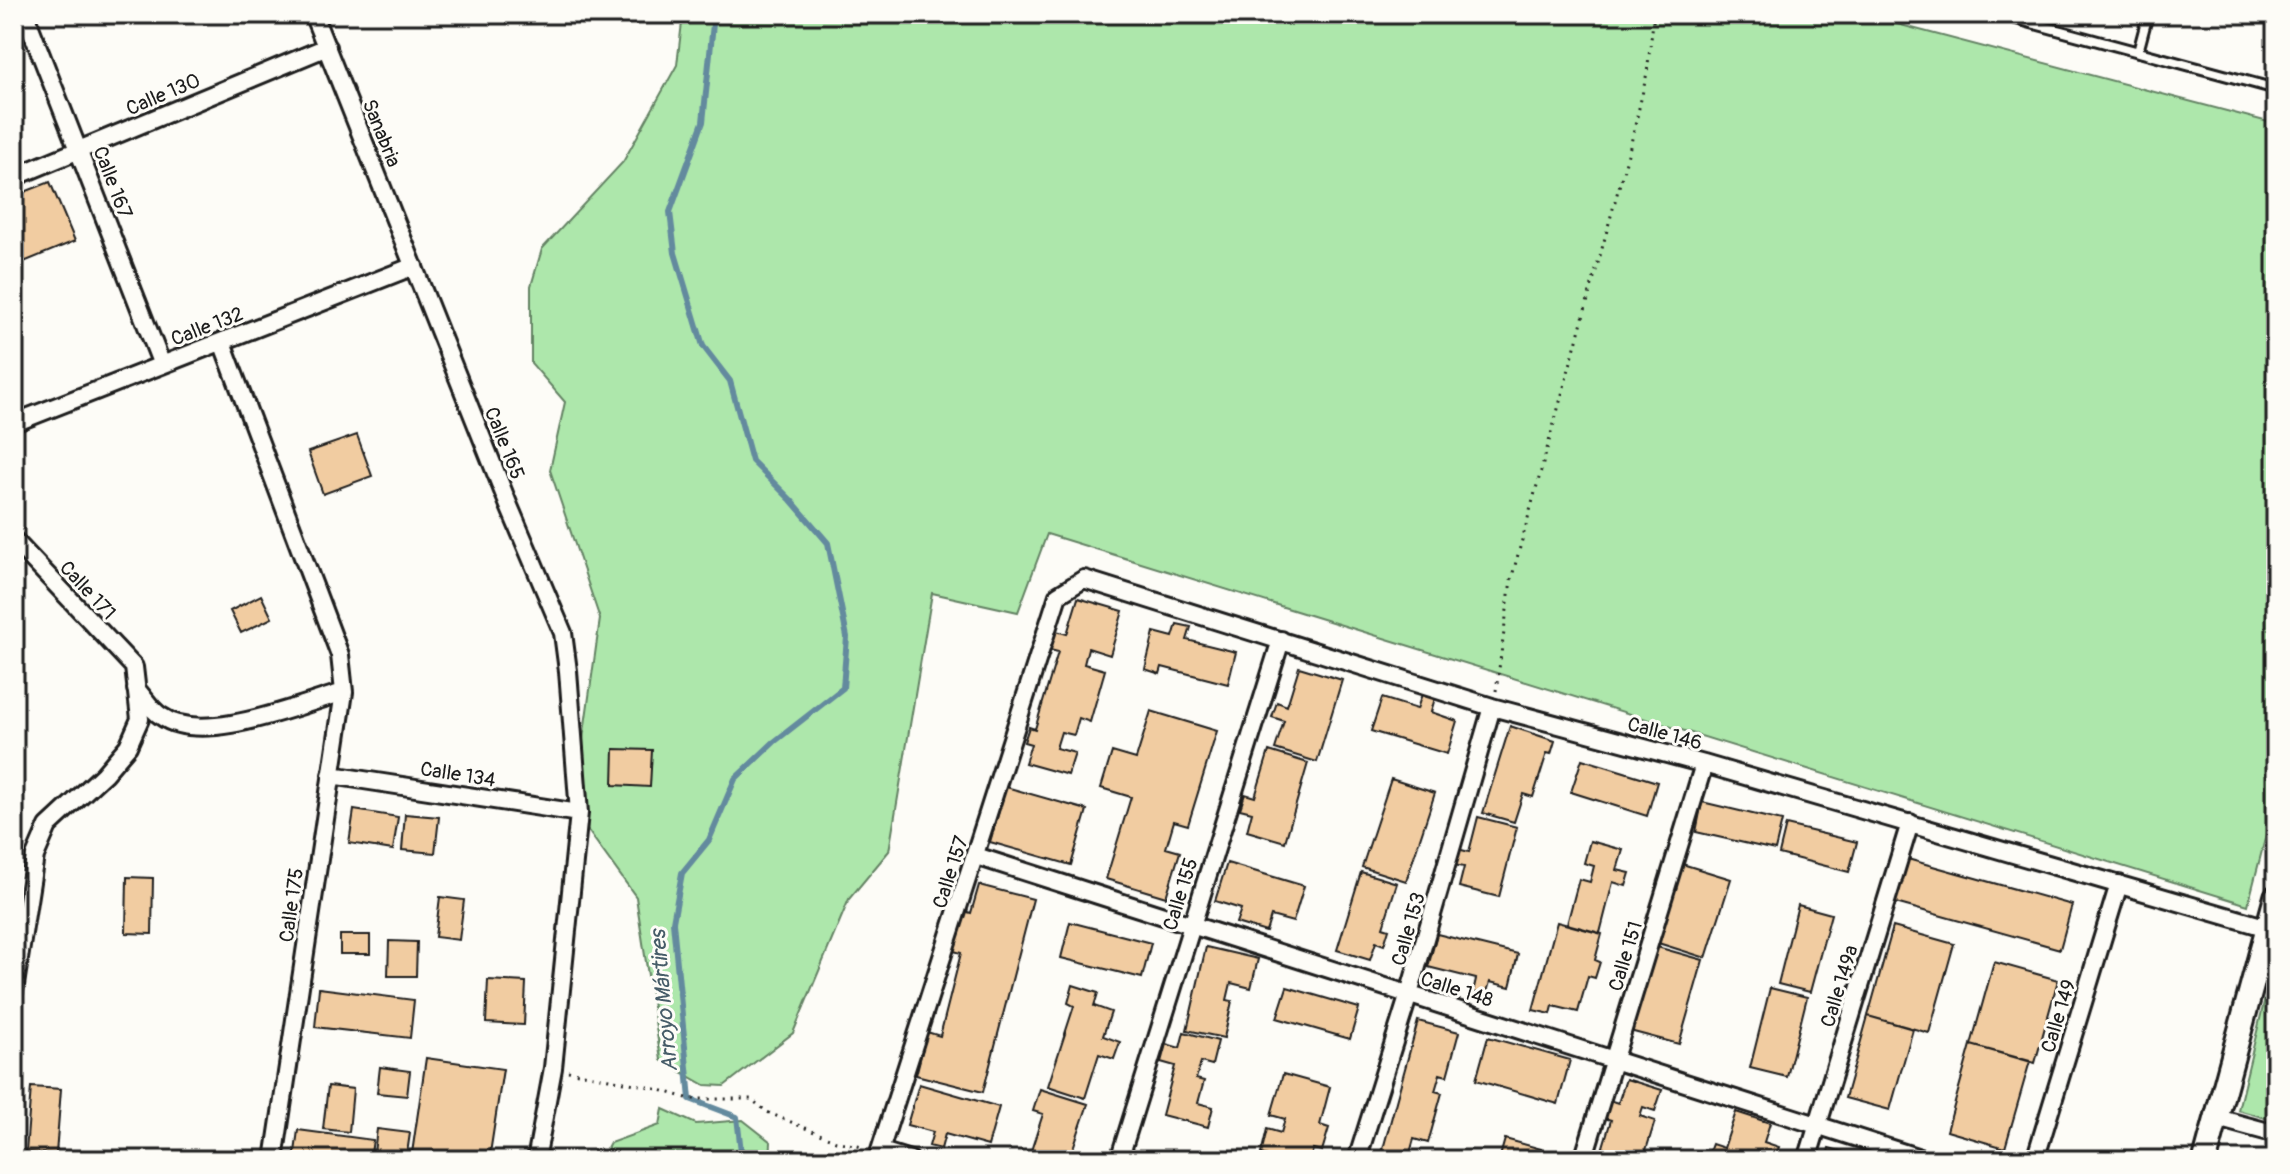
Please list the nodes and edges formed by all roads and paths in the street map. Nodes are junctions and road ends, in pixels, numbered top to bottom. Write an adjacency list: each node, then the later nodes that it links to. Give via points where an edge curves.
1 (25, 14): 9 (street, Calle 167)
2 (313, 14): 6 (street, Sanabria)
3 (1654, 14): 20 (path, via 1631,143 1511,580)
4 (1998, 14): 7 (lane)
5 (2148, 14): 7 (lane)
6 (327, 47): 9 (street, Calle 130); 11 (street, Sanabria)
7 (2138, 52): 8 (lane)
8 (2276, 89)
9 (79, 150): 10 (street, Calle 130); 13 (street, Calle 167)
10 (14, 177)
11 (414, 266): 12 (street, Calle 132); 23 (street, Calle 165, via 563,633)
12 (222, 342): 13 (street, Calle 132); 19 (street, Calle 175, via 340,655)
13 (162, 365): 14 (street, Calle 132)
14 (14, 423)
15 (14, 540): 18 (street, Calle 171, via 134,667)
16 (1058, 595): 17 (street, Calle 146, via 1084,579); 25 (street, Calle 157)
17 (1281, 640): 20 (street, Calle 146); 28 (street, Calle 155)
18 (136, 689): 19 (street, via 161,716 187,728 219,728); 30 (street, via 140,719 128,746 48,826 35,856)
19 (344, 692): 22 (street, Calle 175)
20 (1492, 707): 21 (street, Calle 146); 31 (street, Calle 153)
21 (1704, 764): 24 (street, Calle 146); 32 (street, Calle 151)
22 (331, 775): 23 (street, Calle 134); 38 (street, Calle 175)
23 (579, 813): 33 (street, Calle 165)
24 (1910, 823): 26 (street, Calle 146); 35 (street, Calle 149a)
25 (976, 856): 28 (street, Calle 148); 37 (street, Calle 157)
26 (2119, 884): 29 (street, Calle 146); 46 (street, Calle 149)
27 (2276, 897): 29 (main road)
28 (1191, 925): 31 (street, Calle 148); 41 (street, Calle 155)
29 (2268, 928): 34 (main road)
30 (14, 991)
31 (1409, 994): 32 (street, Calle 148); 42 (street, Calle 153)
32 (1614, 1060): 35 (street, Calle 148); 43 (street, Calle 151)
33 (553, 1068): 37 (path, via 690,1099 751,1099 767,1112); 39 (street, Calle 165)
34 (2217, 1118): 36 (street); 47 (main road)
35 (1818, 1125): 44 (street, Calle 149a); 45 (street, Calle 148)
36 (2276, 1134)
37 (879, 1156): 40 (street)
38 (274, 1160)
39 (536, 1160)
40 (910, 1160)
41 (1119, 1160)
42 (1357, 1160)
43 (1583, 1160)
44 (1807, 1160)
45 (1926, 1160)
46 (2035, 1160)
47 (2205, 1160)

